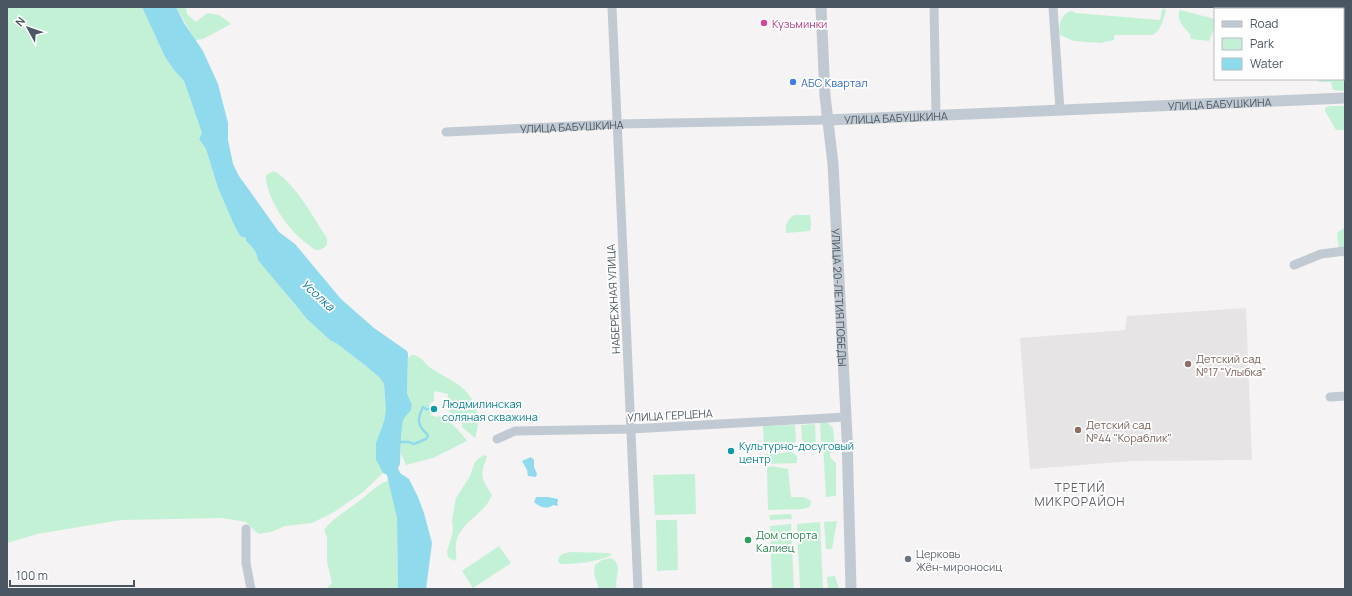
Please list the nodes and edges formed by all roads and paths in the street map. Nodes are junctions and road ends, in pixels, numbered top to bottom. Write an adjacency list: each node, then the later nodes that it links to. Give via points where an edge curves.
1 (612, 7): 9 (street, НАБЕРЕЖНАЯ УЛИЦА)
2 (821, 7): 8 (street, УЛИЦА 20-ЛЕТИЯ ПОБЕДЫ)
3 (934, 7): 7 (street)
4 (1053, 7): 6 (street)
5 (1345, 98): 6 (street, УЛИЦА БАБУШКИНА)
6 (1060, 110): 7 (street, УЛИЦА БАБУШКИНА)
7 (936, 116): 8 (street, УЛИЦА БАБУШКИНА)
8 (827, 120): 9 (street, УЛИЦА БАБУШКИНА); 15 (street, УЛИЦА 20-ЛЕТИЯ ПОБЕДЫ, via 833,164)
9 (617, 124): 10 (street, УЛИЦА БАБУШКИНА); 16 (street, НАБЕРЕЖНАЯ УЛИЦА)
10 (446, 132)
11 (1345, 251): 12 (street, via 1321,254)
12 (1294, 265)
13 (1345, 396): 14 (street)
14 (1330, 397)
15 (846, 417): 16 (street, УЛИЦА ГЕРЦЕНА); 21 (street, УЛИЦА 20-ЛЕТИЯ ПОБЕДЫ)
16 (631, 429): 17 (street, УЛИЦА ГЕРЦЕНА, via 515,431); 20 (street, НАБЕРЕЖНАЯ УЛИЦА)
17 (497, 439)
18 (246, 529): 19 (street, via 246,563)
19 (251, 589)
20 (638, 589)
21 (851, 589)

